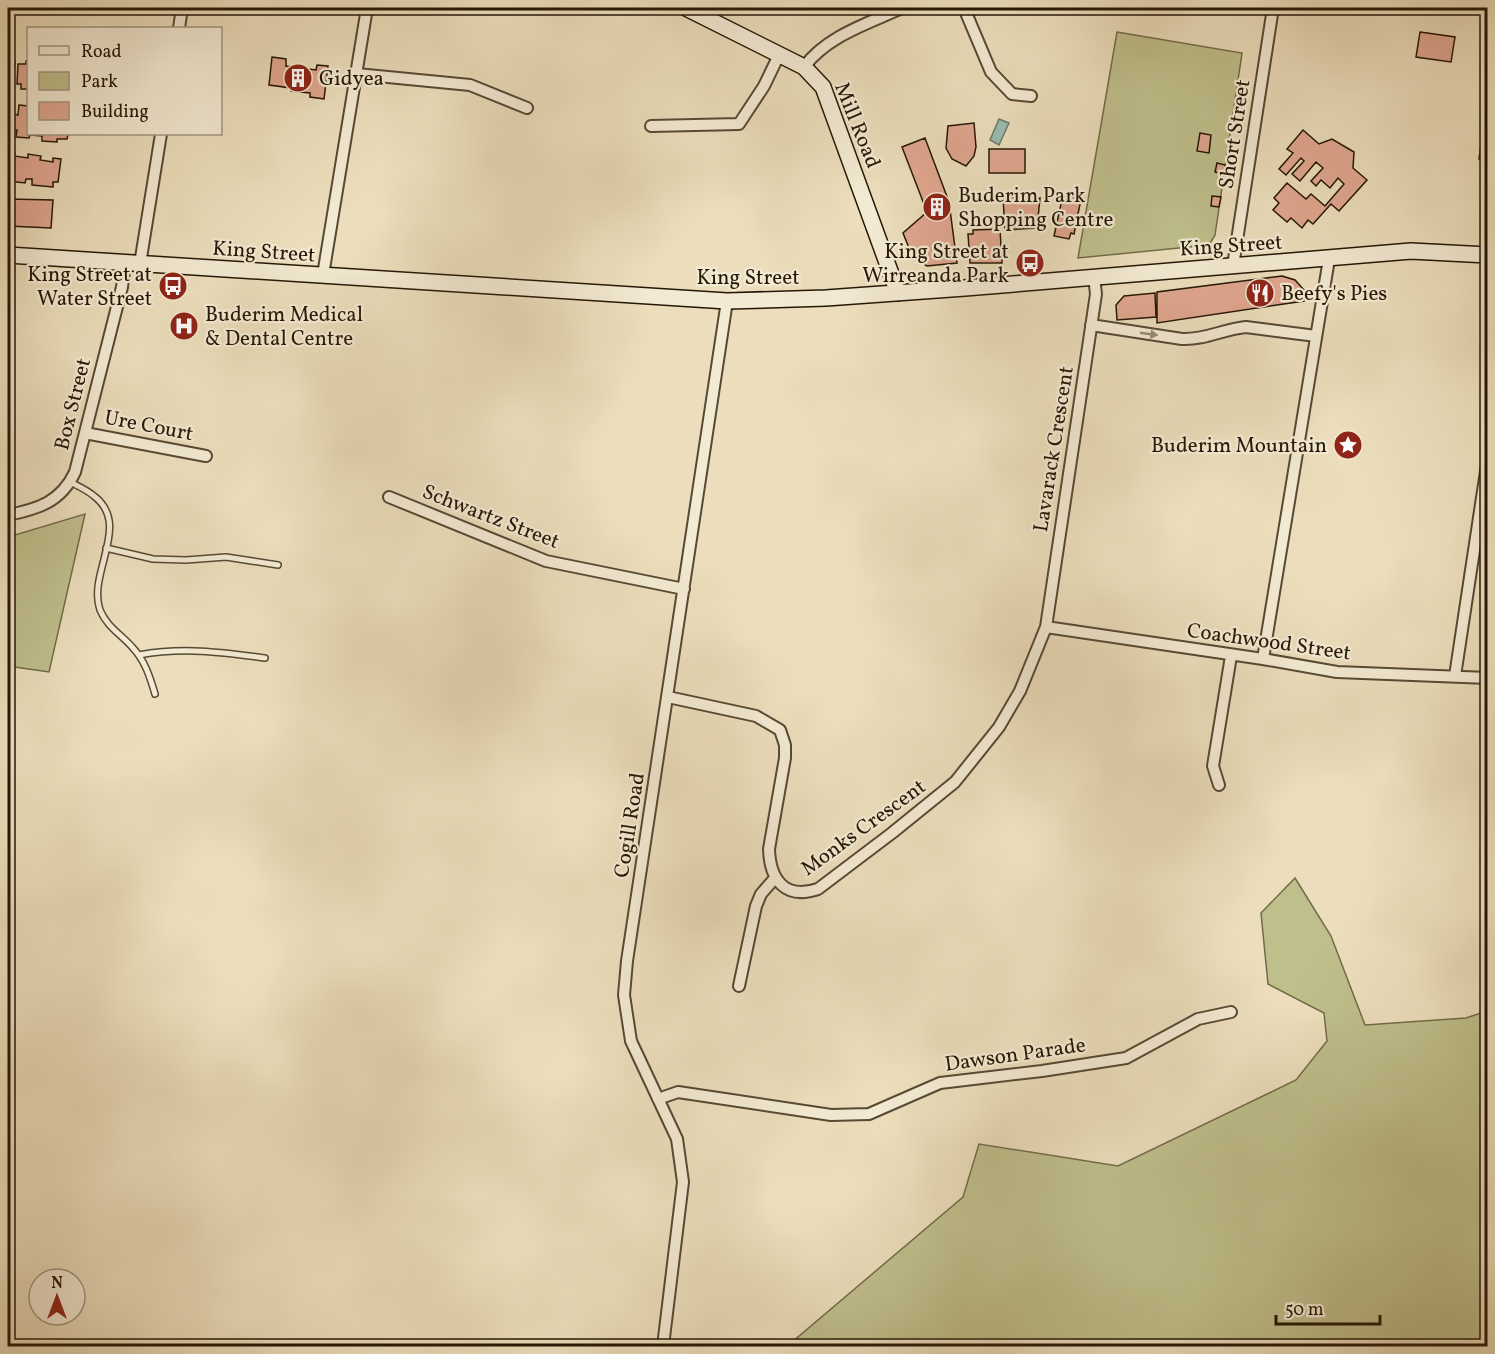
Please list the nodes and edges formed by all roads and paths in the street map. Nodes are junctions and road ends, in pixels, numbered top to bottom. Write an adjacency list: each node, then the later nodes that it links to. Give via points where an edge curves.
1 (182, 8): 8 (street)
2 (367, 8): 11 (street)
3 (686, 8): 7 (main road, Mill Road)
4 (901, 8): 10 (street, via 826,43)
5 (964, 8): 12 (street, via 991,72 1012,94)
6 (1273, 8): 20 (street, Short Street)
7 (704, 12): 9 (main road, Mill Road)
8 (179, 27)
9 (779, 55): 10 (main road, Mill Road); 14 (street, via 739,124)
10 (804, 68): 23 (main road, Mill Road, via 823,87)
11 (357, 74): 13 (street, via 470,85); 21 (street)
12 (1031, 96)
13 (527, 108)
14 (651, 126)
15 (161, 135): 19 (street, Box Street)
16 (8, 255): 19 (main road, King Street)
17 (1488, 255): 18 (main road, King Street, via 1411,251)
18 (1329, 259): 20 (main road, King Street); 26 (street)
19 (133, 263): 21 (main road, King Street); 27 (street, Box Street, via 122,287)
20 (1233, 266): 22 (main road, King Street)
21 (323, 275): 24 (main road, King Street)
22 (1095, 277): 23 (main road, King Street); 25 (street, Lavarack Crescent)
23 (898, 293): 24 (main road, King Street)
24 (727, 301): 35 (street, Cogill Road)
25 (1091, 325): 26 (street, one-way to 26, via 1182,339 1246,327); 36 (street, Lavarack Crescent)
26 (1316, 336): 40 (street)
27 (85, 433): 28 (street, Ure Court); 30 (street, Box Street)
28 (206, 456)
29 (1488, 458): 41 (street)
30 (70, 482): 32 (street, Box Street, via 46,504); 33 (lane, via 95,496 106,509 110,522)
31 (389, 497): 35 (street, Schwartz Street, via 546,561)
32 (8, 515)
33 (106, 548): 34 (lane, via 153,559 226,558); 37 (lane, via 98,581 99,607 107,622)
34 (278, 565)
35 (684, 589): 44 (street, Cogill Road)
36 (1046, 627): 38 (street, Coachwood Street); 46 (street, Monks Crescent, via 1020,691 999,727 956,782 818,889 796,893)
37 (138, 655): 39 (lane, via 195,650); 43 (lane)
38 (1231, 656): 40 (street, Coachwood Street); 45 (street, via 1214,766)
39 (264, 658)
40 (1263, 659): 41 (street, Coachwood Street, via 1337,672)
41 (1455, 676): 42 (street, Coachwood Street)
42 (1488, 678)
43 (155, 694)
44 (668, 697): 46 (street, Monks Crescent, via 756,716 780,730 785,758 769,849); 49 (street, Cogill Road, via 624,995 631,1041)
45 (1219, 785)
46 (775, 879): 47 (street, via 756,906)
47 (739, 986)
48 (1231, 1012): 49 (street, Dawson Parade, via 1198,1019 1126,1058 940,1083 869,1114 831,1115 678,1092)
49 (658, 1100): 50 (street, Cogill Road, via 677,1139 683,1182)
50 (663, 1347)

